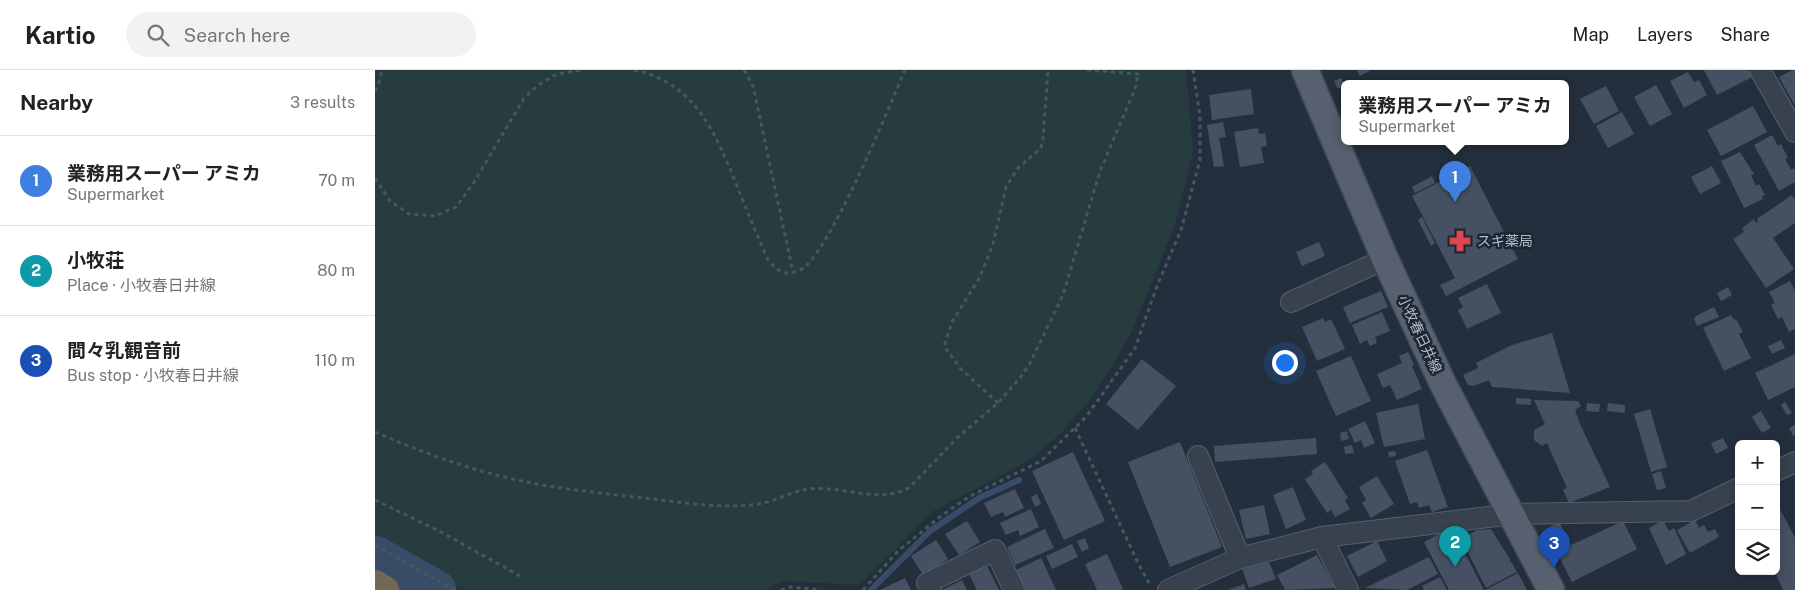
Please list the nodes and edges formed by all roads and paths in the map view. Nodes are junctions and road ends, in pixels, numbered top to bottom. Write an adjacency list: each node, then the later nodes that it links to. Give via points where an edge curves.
1 (381, 70): 12 (path)
2 (581, 70): 14 (path, via 557,74 537,85 524,98 456,207 435,216 409,214 390,202)
3 (634, 70): 16 (path, via 653,74 685,95 703,115 717,137 767,260 776,270 788,274)
4 (744, 70): 16 (path, via 753,86)
5 (905, 70): 16 (path, via 861,170 815,257 802,270)
6 (1048, 70): 18 (path, via 1041,148 1018,168 1008,182 993,244 980,278 945,338 944,346 950,356)
7 (1087, 70): 11 (path)
8 (1193, 70): 19 (path, via 1202,146 1181,230 1135,348 1098,402)
9 (1305, 70): 15 (main road, 小牧春日井線)
10 (1759, 70): 13 (street)
11 (1139, 72): 18 (path, via 1135,89 1100,171 1063,295 1030,363)
12 (375, 91)
13 (1795, 132)
14 (375, 178)
15 (1385, 259): 17 (street); 26 (main road, 小牧春日井線, via 1444,386)
16 (793, 272)
17 (1291, 302)
18 (998, 403): 20 (path, via 902,492 887,495 809,489 759,504 696,504 521,481 411,448)
19 (1075, 428): 36 (path, via 1041,461 969,496 915,536); 39 (path)
20 (375, 432)
21 (1198, 456): 29 (street)
22 (1795, 462): 23 (street)
23 (1780, 469)
24 (1735, 490): 26 (street, via 1691,511)
25 (375, 500): 30 (path)
26 (1513, 514): 27 (street); 42 (main road, 小牧春日井線)
27 (1322, 538): 29 (street); 41 (street)
28 (375, 545): 33 (path)
29 (1241, 558): 40 (street)
30 (520, 576)
31 (375, 584): 32 (highway)
32 (385, 590)
33 (455, 590)
34 (781, 590): 35 (path, via 791,587)
35 (821, 590)
36 (863, 590)
37 (931, 590): 38 (street, via 927,583 995,550)
38 (1014, 590)
39 (1153, 590)
40 (1168, 590)
41 (1348, 590)
42 (1551, 590)

